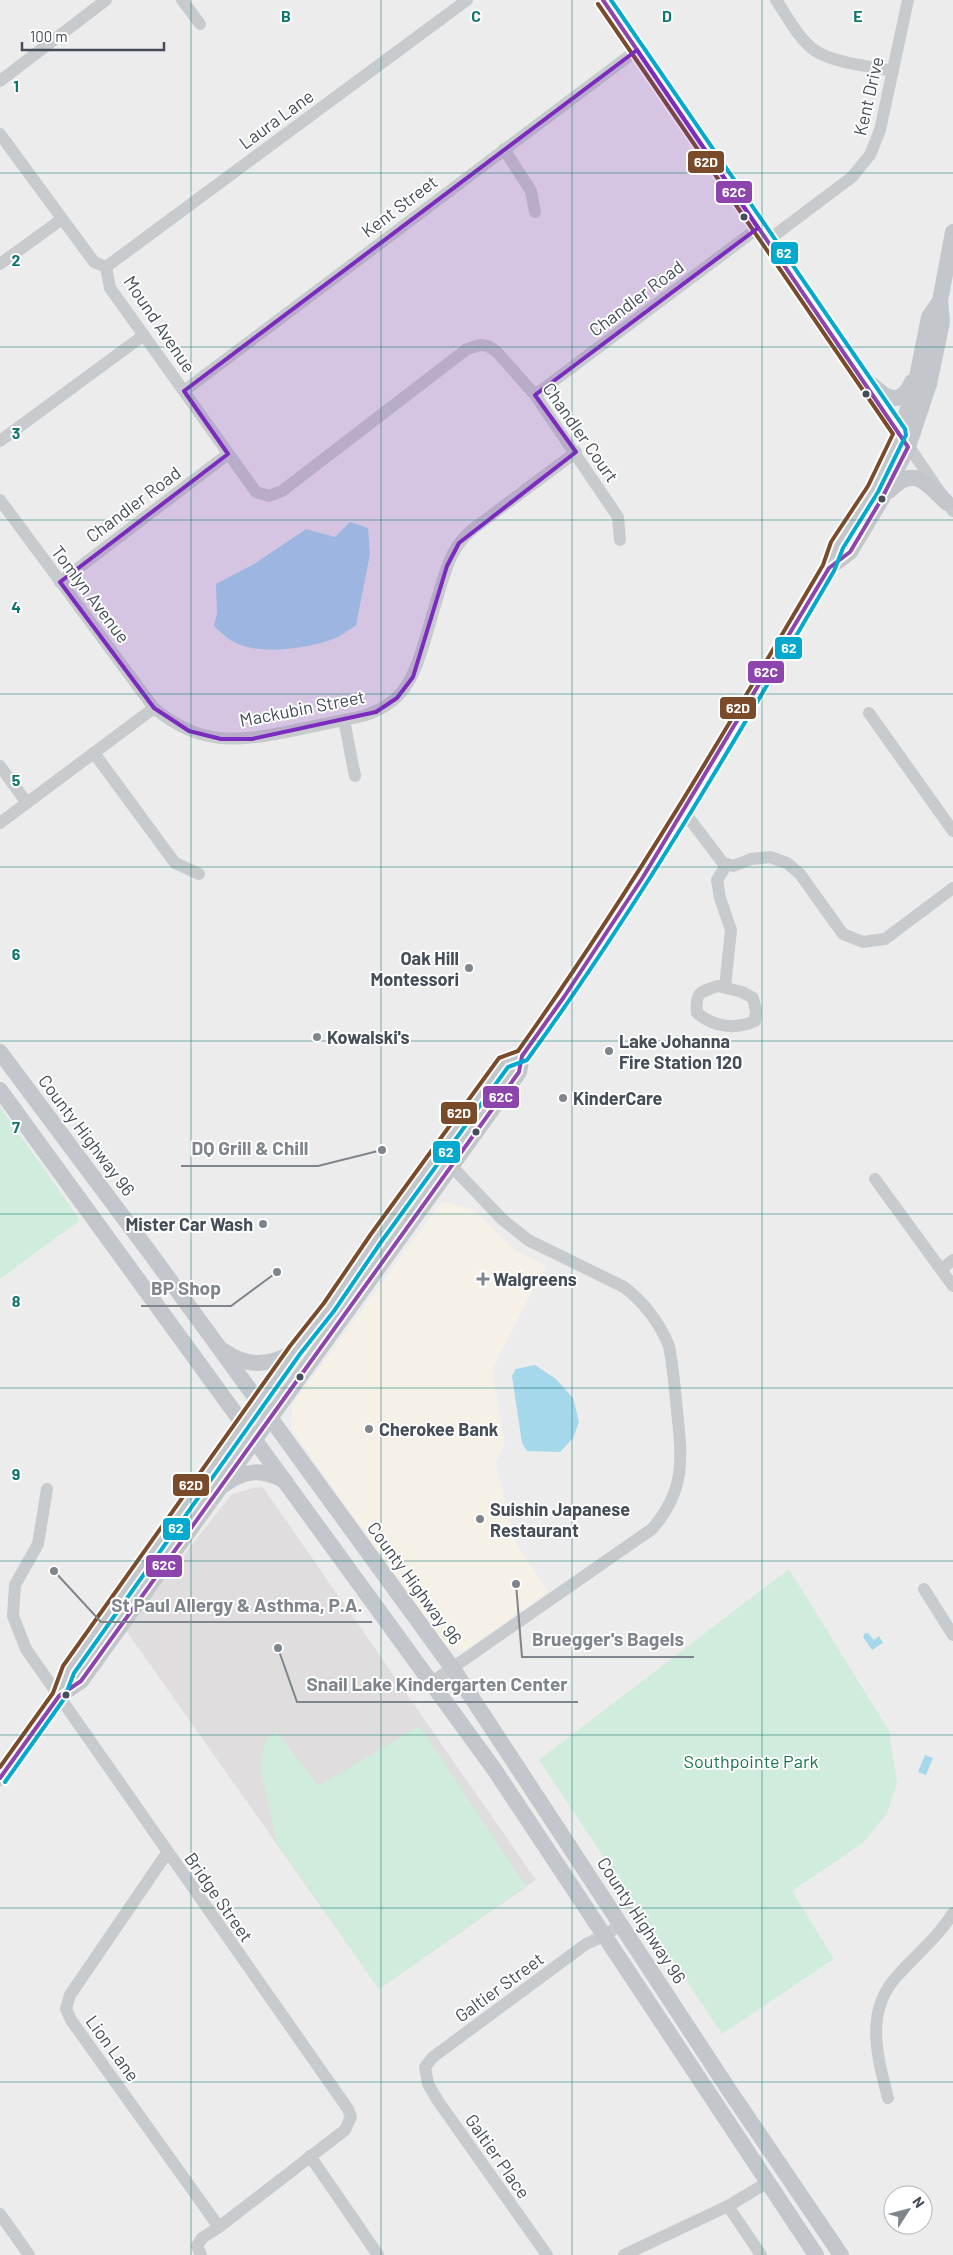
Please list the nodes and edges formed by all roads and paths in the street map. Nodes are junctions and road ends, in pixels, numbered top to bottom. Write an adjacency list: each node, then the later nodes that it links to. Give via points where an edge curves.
1 (106, 0): 10 (street)
2 (182, 0): 7 (street)
3 (467, 0): 19 (street, Laura Lane)
4 (603, 0): 8 (street)
5 (776, 0): 9 (street, via 814,50 835,59)
6 (908, 0): 9 (street, Kent Drive)
7 (200, 24)
8 (637, 50): 12 (street, Kent Street); 15 (street)
9 (892, 71): 17 (street, Kent Drive, via 876,143 862,167 847,182)
10 (0, 81)
11 (0, 134): 14 (street, Mound Avenue)
12 (504, 149): 13 (street, via 531,191); 24 (street, Kent Street)
13 (535, 212)
14 (62, 218): 18 (street); 19 (street, Mound Avenue, via 94,262)
15 (758, 228): 17 (street); 25 (street, Chandler Road)
16 (953, 232): 20 (main road)
17 (767, 241): 23 (street)
18 (0, 264)
19 (106, 267): 21 (street, Mound Avenue, via 110,288)
20 (940, 301): 22 (main road, via 930,317); 28 (main road, via 942,322 929,384)
21 (144, 335): 24 (street, Mound Avenue); 27 (street)
22 (920, 364): 23 (main road, via 909,389 898,399 883,395); 26 (main road)
23 (856, 370): 26 (street)
24 (184, 391): 30 (street, Mound Avenue)
25 (535, 396): 29 (street, Chandler Court); 31 (street, Chandler Court, via 497,352 480,345 467,350)
26 (900, 432): 28 (street); 36 (main road, via 873,489 837,545)
27 (0, 441)
28 (908, 447): 33 (main road); 34 (street)
29 (576, 452): 35 (street, Chandler Court, via 618,517); 40 (street, Mackubin Street, via 459,543 447,566 417,666 406,688 376,712)
30 (228, 454): 31 (street, Mound Avenue, via 256,492 269,496); 37 (street, Chandler Road)
31 (282, 491)
32 (0, 500): 37 (street, Tomlyn Avenue)
33 (881, 500): 34 (main road, via 899,480 914,476); 36 (main road, via 850,552)
34 (950, 507)
35 (620, 540)
36 (829, 568): 45 (main road)
37 (60, 582): 38 (street, Tomlyn Avenue)
38 (154, 708): 40 (street, Mackubin Street, via 189,731 222,739 252,739); 41 (street)
39 (869, 713): 47 (street)
40 (344, 720): 43 (street)
41 (94, 753): 44 (street); 49 (street, via 175,863)
42 (0, 766): 44 (street)
43 (356, 776)
44 (27, 803): 46 (street)
45 (685, 813): 48 (street, via 723,863); 53 (main road, via 610,931)
46 (0, 823)
47 (953, 831)
48 (728, 864): 50 (street, via 734,866 751,859 770,857 787,863 800,874 843,934 862,942 885,940); 51 (street, via 717,880 731,930)
49 (199, 874)
50 (953, 888)
51 (726, 987): 51 (street, via 753,998 755,1021 742,1027 729,1027 707,1021 697,1014 696,999 701,991)
52 (0, 1052): 57 (main road, County Highway 96)
53 (522, 1056): 56 (main road, via 504,1062); 58 (main road, via 520,1072)
54 (0, 1079): 57 (main road, via 61,1159 76,1168)
55 (0, 1090): 67 (main road)
56 (438, 1152): 58 (street); 64 (main road)
57 (85, 1165): 63 (main road, County Highway 96)
58 (452, 1166): 66 (main road); 74 (street, via 521,1235 624,1288 651,1313 669,1346 681,1463 676,1491 652,1529)
59 (875, 1179): 61 (street)
60 (953, 1260): 61 (street)
61 (941, 1269): 62 (street)
62 (953, 1286)
63 (219, 1348): 64 (main road, via 254,1364 275,1362); 65 (main road, County Highway 96)
64 (295, 1350): 65 (main road)
65 (259, 1403): 66 (main road, County Highway 96); 67 (main road)
66 (270, 1418): 68 (main road); 74 (main road, County Highway 96)
67 (243, 1424): 68 (main road); 76 (main road, via 68,1670)
68 (255, 1440): 69 (main road); 71 (main road)
69 (286, 1482): 71 (main road, via 266,1472 246,1472); 75 (main road)
70 (47, 1489): 76 (street, Bridge Street, via 38,1544 15,1585 13,1616 26,1648)
71 (217, 1490): 76 (main road, via 81,1681)
72 (924, 1589): 73 (street)
73 (953, 1636)
74 (453, 1668): 75 (street); 80 (main road, County Highway 96)
75 (432, 1682): 81 (main road, via 494,1768)
76 (59, 1696): 77 (main road); 78 (street, Bridge Street)
77 (0, 1778)
78 (167, 1853): 84 (street, Bridge Street, via 348,2109 351,2117 345,2130); 88 (street, Lion Lane, via 70,1995 66,2009)
79 (953, 1913): 83 (street, via 934,1940 890,1984 877,2010 875,2035)
80 (621, 1924): 81 (street, Galtier Street); 96 (main road, County Highway 96)
81 (604, 1936): 82 (street, Galtier Street, via 586,1944 433,2057 425,2067); 85 (main road)
82 (426, 2076): 92 (street, Galtier Place, via 438,2101)
83 (888, 2098)
84 (310, 2156): 88 (street); 91 (street)
85 (768, 2182): 86 (street); 95 (main road)
86 (728, 2206): 93 (street); 94 (street)
87 (0, 2214): 89 (street)
88 (218, 2226): 90 (street, via 197,2246)
89 (29, 2255)
90 (200, 2255)
91 (378, 2255)
92 (547, 2255)
93 (624, 2255)
94 (761, 2255)
95 (816, 2255)
96 (841, 2255)

